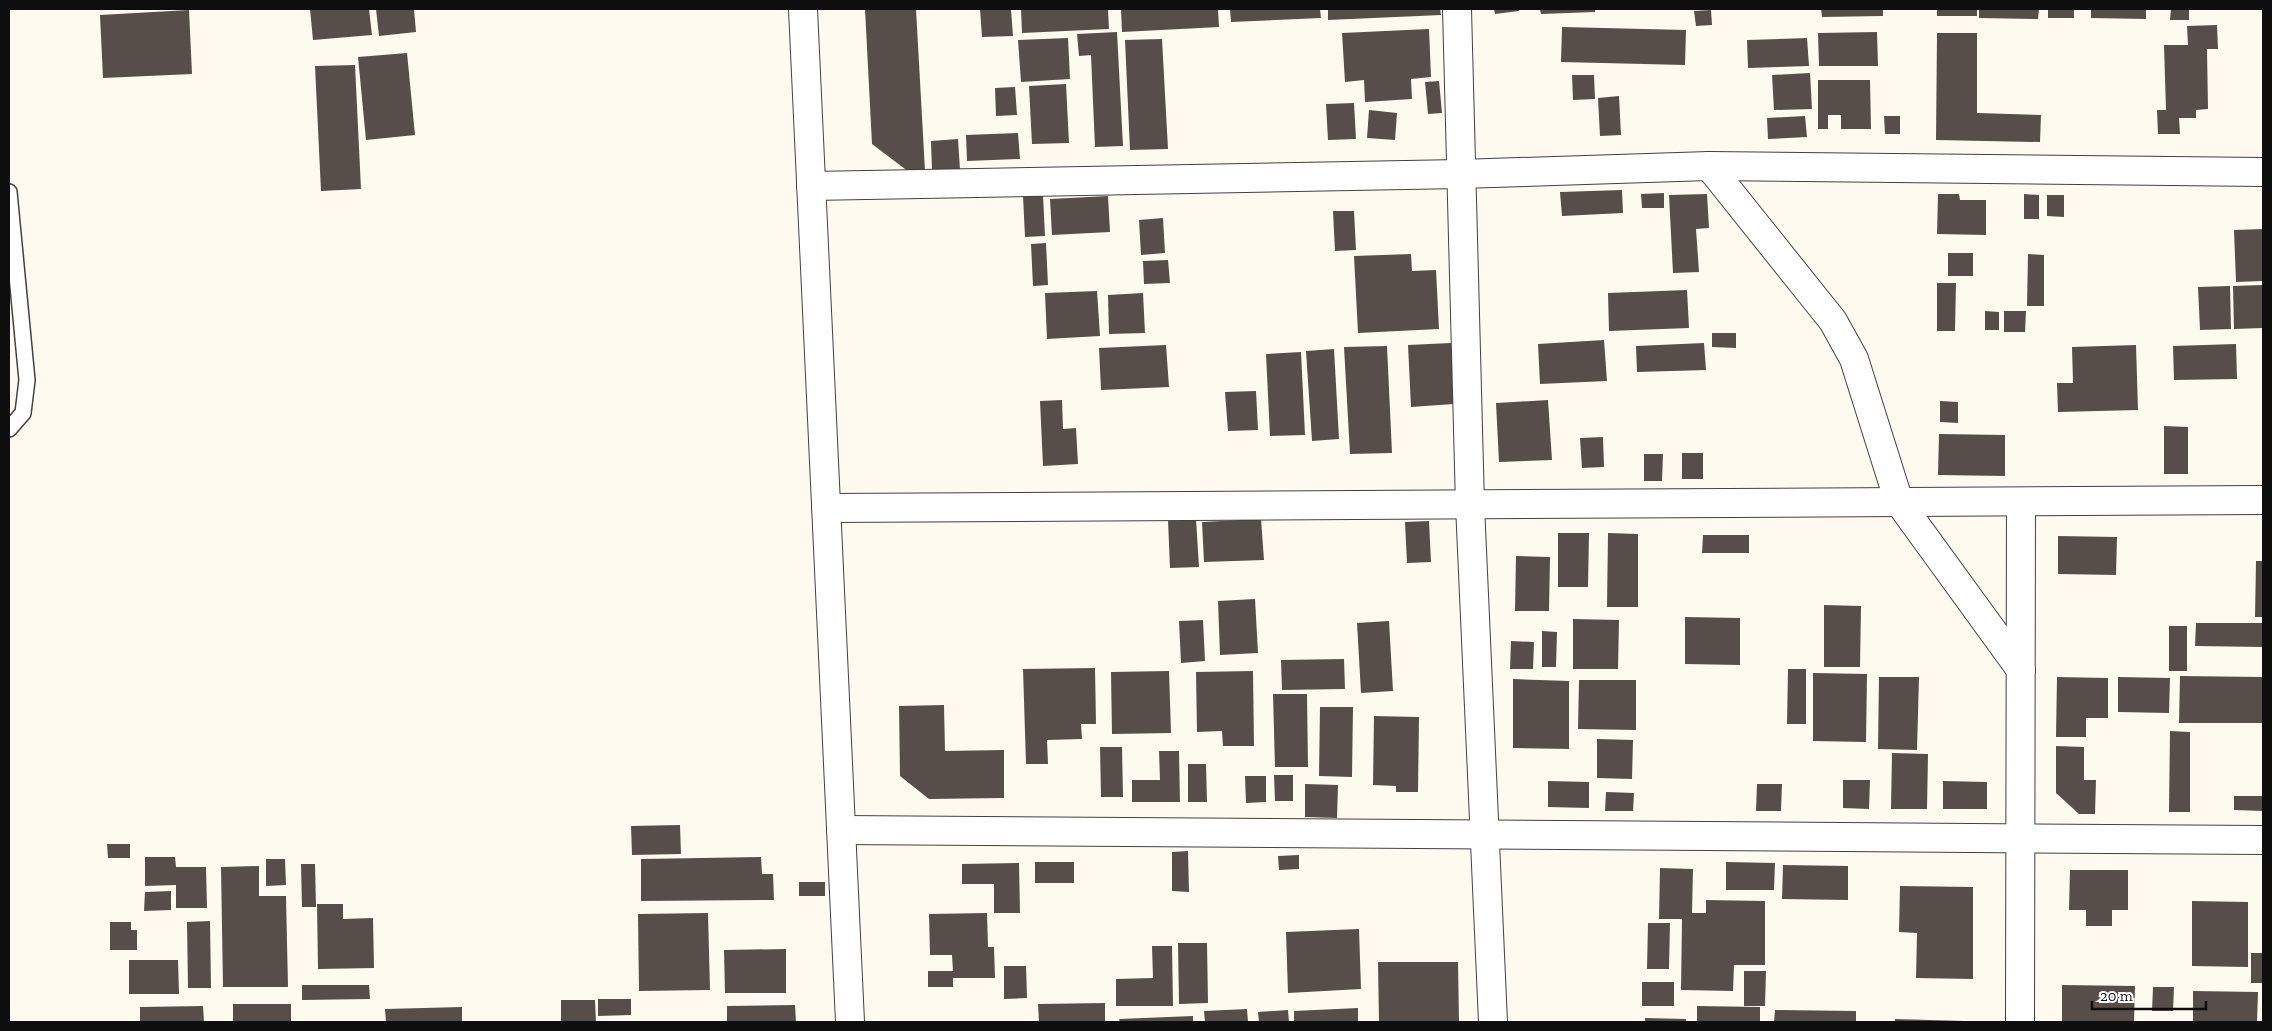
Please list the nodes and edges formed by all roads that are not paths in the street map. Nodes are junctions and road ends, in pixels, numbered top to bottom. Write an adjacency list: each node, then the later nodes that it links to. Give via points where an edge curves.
1 (803, 9): 6 (street)
2 (1457, 9): 5 (street)
3 (1709, 166): 4 (street); 5 (street); 10 (street, via 1833,321 1854,359)
4 (2263, 172)
5 (1460, 174): 6 (street); 12 (street)
6 (811, 186): 13 (street)
7 (9, 192): 8 (lane, via 27,380 24,413)
8 (9, 429)
9 (2263, 500): 11 (street)
10 (1899, 502): 11 (street); 12 (street); 14 (street)
11 (2021, 502): 14 (street)
12 (1470, 505): 13 (street); 16 (street)
13 (826, 508): 15 (street)
14 (2021, 670): 17 (street)
15 (841, 830): 16 (street); 19 (street)
16 (1486, 835): 17 (street); 20 (street)
17 (2020, 838): 18 (street); 21 (street)
18 (2263, 840)
19 (850, 1022)
20 (1493, 1022)
21 (2020, 1022)

